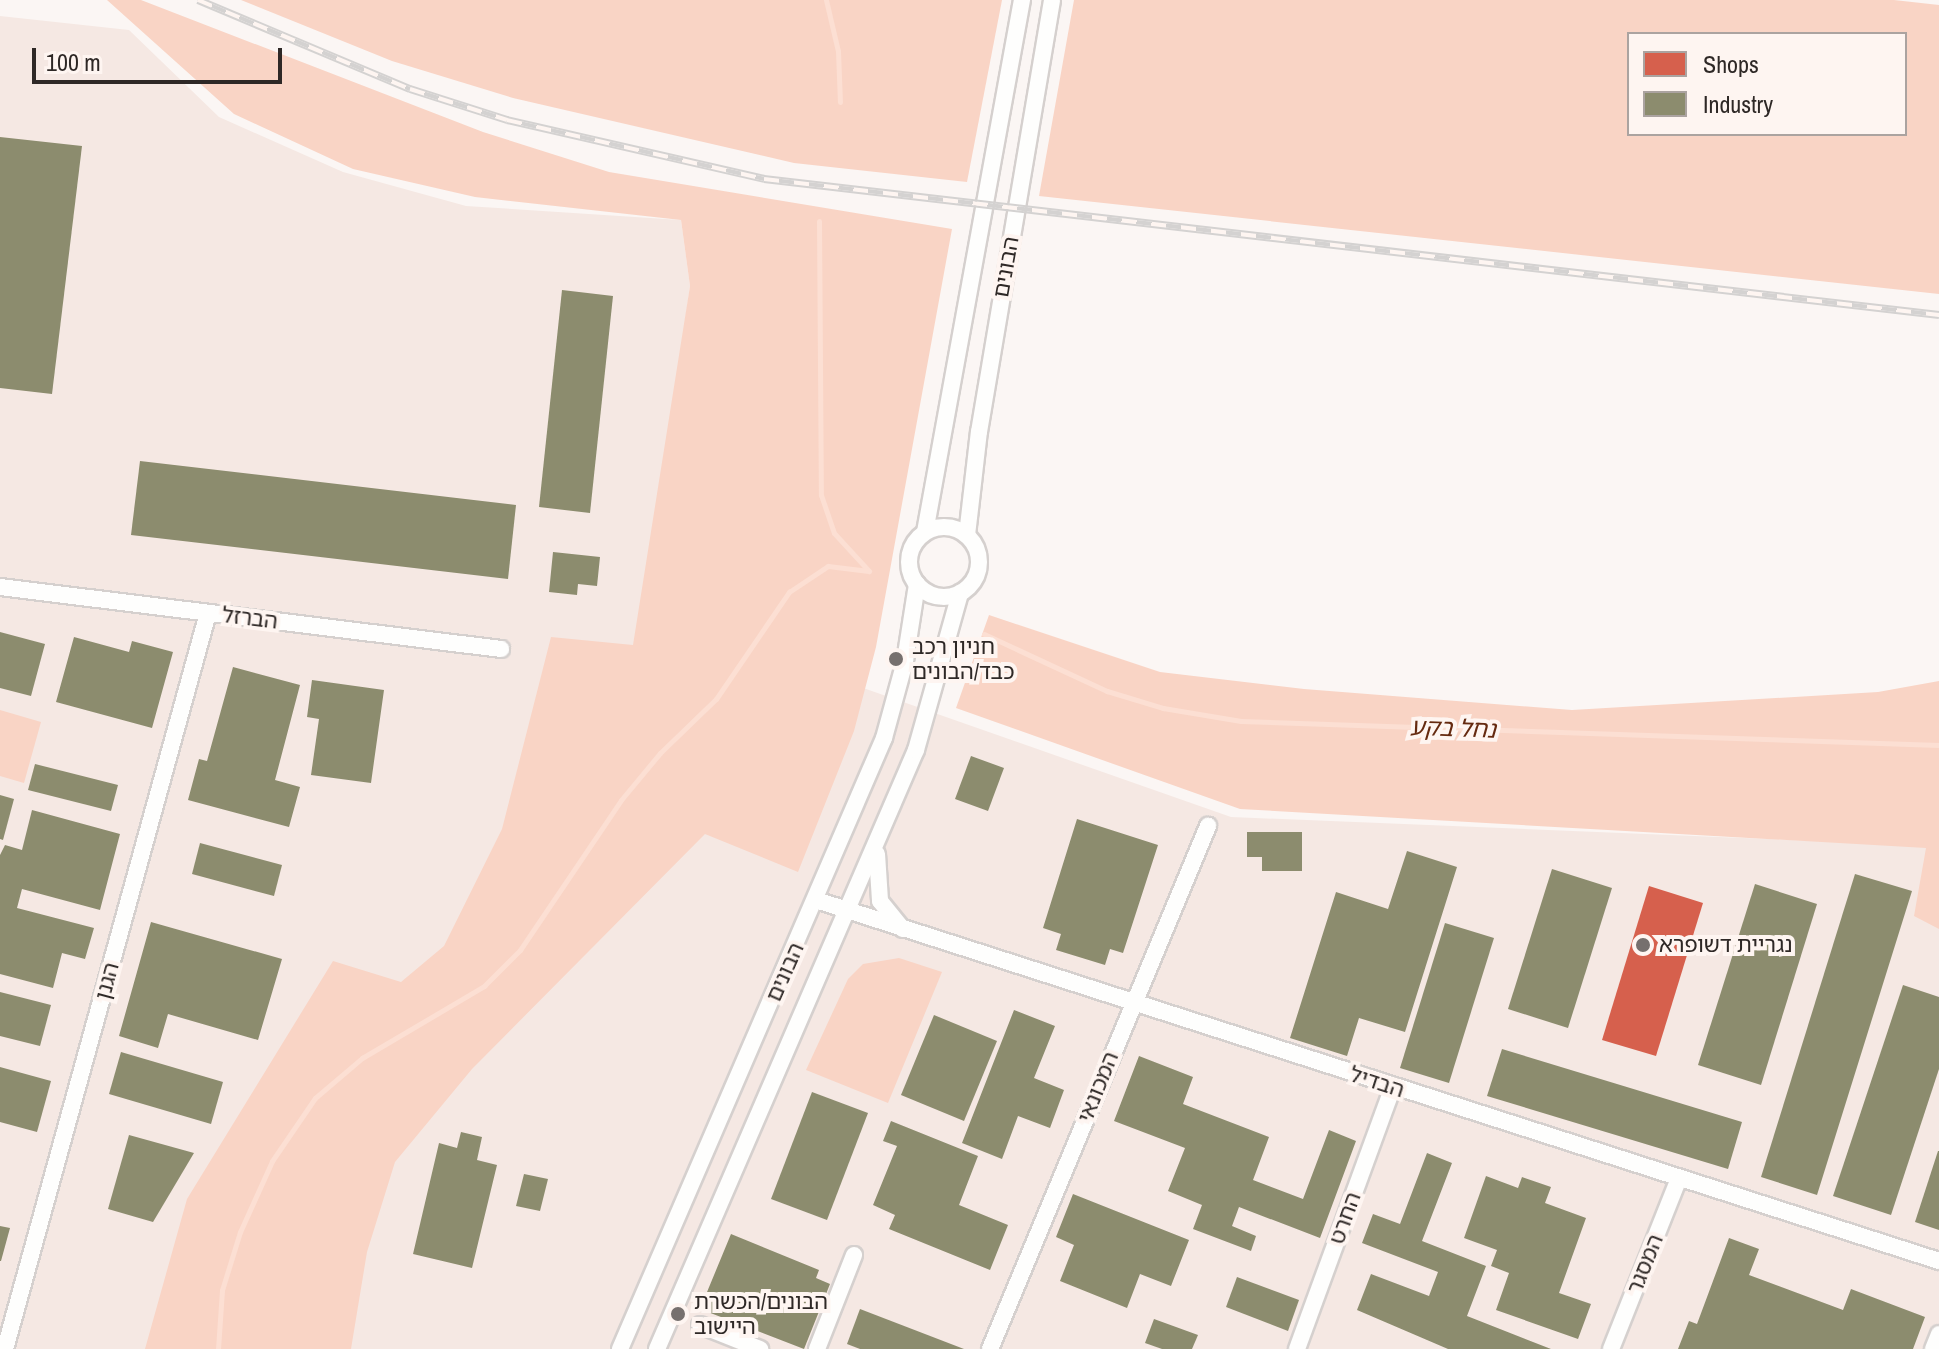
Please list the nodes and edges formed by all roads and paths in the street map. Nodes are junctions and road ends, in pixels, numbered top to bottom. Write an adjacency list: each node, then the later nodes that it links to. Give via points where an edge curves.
1 (1022, 0): 3 (street, הבונים)
2 (1052, 0): 4 (street, הבונים, via 979,432)
3 (925, 532): 4 (street, via 947,527); 5 (street, via 909,562)
4 (967, 535): 7 (street, via 979,566)
5 (917, 584): 7 (street, via 937,596); 12 (street, הבונים, via 905,661 884,738)
6 (0, 587): 8 (street, הברזל)
7 (960, 593): 11 (street, הבונים, via 916,750)
8 (208, 613): 9 (street, הברזל); 22 (street, הגנן)
9 (501, 649)
10 (1208, 826): 15 (street, המכונאי)
11 (877, 846): 13 (street, הבונים); 14 (street, via 880,901)
12 (816, 900): 13 (street, הבדיל); 23 (street, הבונים)
13 (847, 914): 14 (street, הבדיל); 24 (street, הבונים)
14 (907, 933): 15 (street, הבדיל)
15 (1132, 1004): 16 (street, הבדיל); 27 (street, המכונאי)
16 (1393, 1087): 17 (street, הבדיל); 28 (street, החרט)
17 (1679, 1178): 19 (street, הבדיל); 29 (street, המסגר)
18 (854, 1255): 26 (street)
19 (1939, 1261)
20 (700, 1325): 25 (street)
21 (1939, 1334): 30 (street)
22 (5, 1349)
23 (620, 1349)
24 (657, 1349)
25 (760, 1349)
26 (817, 1349)
27 (990, 1349)
28 (1297, 1349)
29 (1611, 1349)
30 (1933, 1349)

